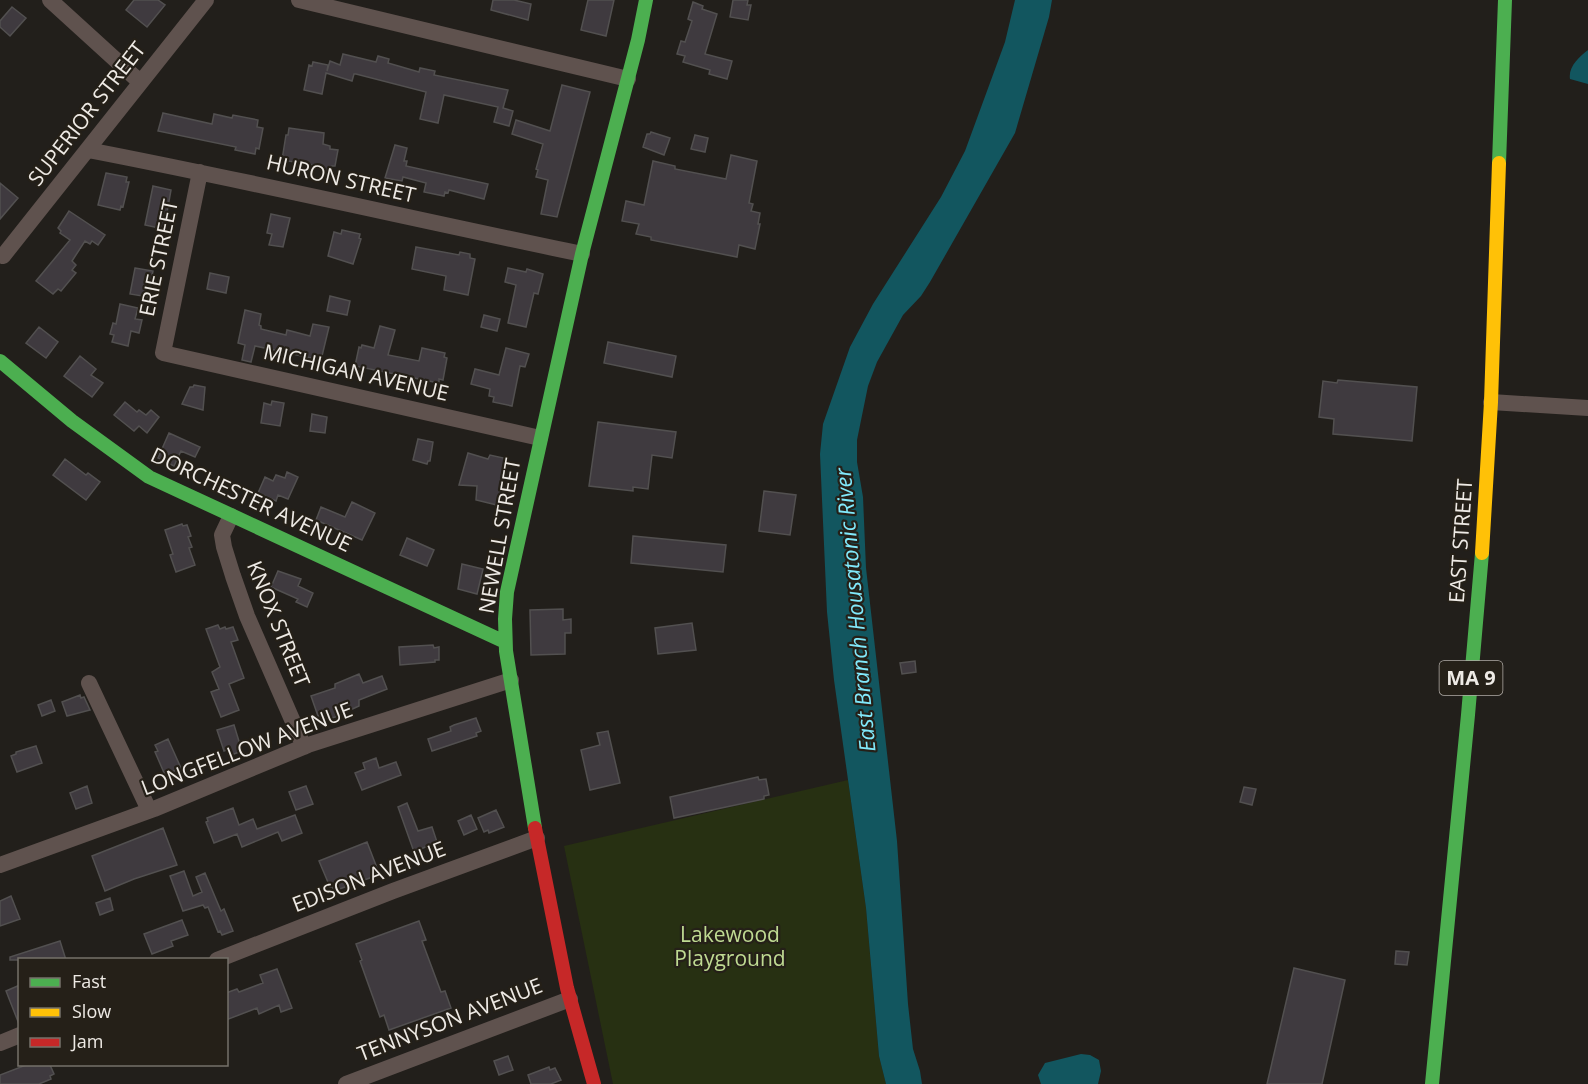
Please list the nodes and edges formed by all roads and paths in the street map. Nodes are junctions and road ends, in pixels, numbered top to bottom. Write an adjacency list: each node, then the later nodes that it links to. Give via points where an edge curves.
1 (50, 0): 7 (street)
2 (206, 0): 7 (street, SUPERIOR STREET)
3 (299, 0): 6 (street)
4 (646, 0): 6 (main road, NEWELL STREET)
5 (1505, 0): 14 (main road, EAST STREET / MA 9)
6 (628, 79): 10 (main road, NEWELL STREET)
7 (141, 82): 8 (street, SUPERIOR STREET)
8 (88, 150): 9 (street, HURON STREET); 11 (street, SUPERIOR STREET)
9 (200, 172): 10 (street, HURON STREET); 12 (street, ERIE STREET)
10 (582, 254): 16 (main road, NEWELL STREET)
11 (3, 256)
12 (163, 353): 16 (street, MICHIGAN AVENUE)
13 (0, 361): 17 (main road, DORCHESTER AVENUE, via 131,466)
14 (1491, 402): 15 (street); 31 (main road, EAST STREET / MA 9, via 1468,715)
15 (1588, 408)
16 (540, 438): 18 (main road, NEWELL STREET, via 507,592)
17 (231, 516): 18 (main road, DORCHESTER AVENUE); 21 (street, KNOX STREET, via 222,535 233,576)
18 (505, 642): 19 (main road, NEWELL STREET)
19 (512, 680): 21 (street, LONGFELLOW AVENUE); 23 (main road, NEWELL STREET)
20 (89, 683): 22 (street)
21 (304, 747): 22 (street, LONGFELLOW AVENUE)
22 (149, 810): 24 (street, LONGFELLOW AVENUE)
23 (537, 838): 25 (street, EDISON AVENUE); 26 (main road, NEWELL STREET)
24 (0, 866)
25 (222, 958)
26 (570, 999): 29 (street, TENNYSON AVENUE); 30 (main road, NEWELL STREET)
27 (18, 1036): 28 (street)
28 (0, 1043)
29 (346, 1084)
30 (594, 1084)
31 (1431, 1084)

